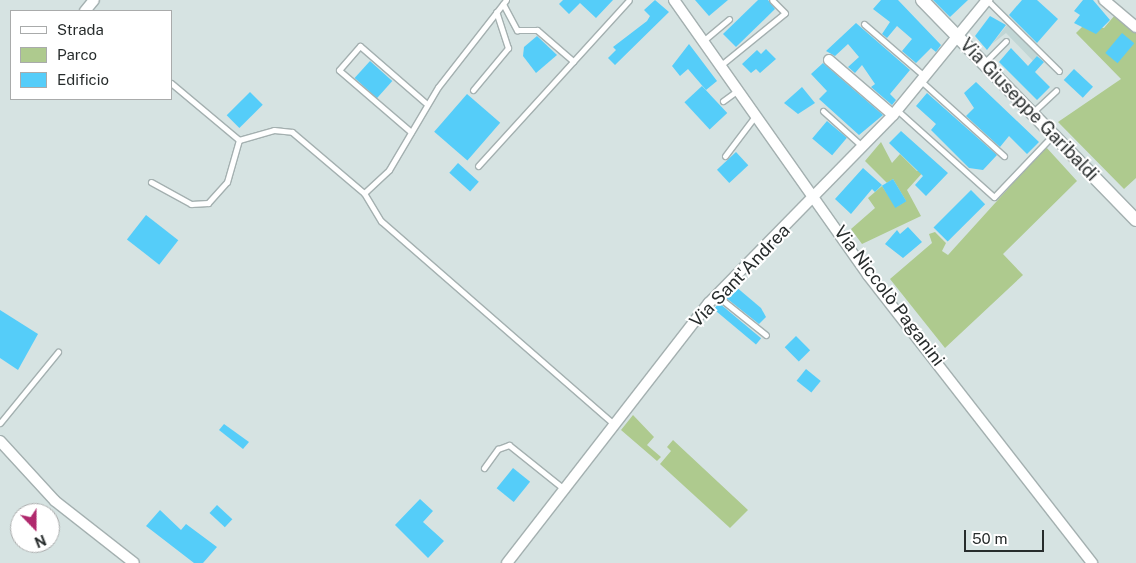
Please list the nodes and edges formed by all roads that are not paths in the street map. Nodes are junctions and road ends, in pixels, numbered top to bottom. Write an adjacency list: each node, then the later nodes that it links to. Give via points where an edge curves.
1 (94, 0): 9 (street)
2 (629, 0): 18 (lane)
3 (674, 0): 15 (street, Via Niccolò Paganini)
4 (772, 0): 20 (lane, via 784,13)
5 (922, 0): 14 (street, Via Giuseppe Garibaldi)
6 (987, 0): 14 (street, Via Sant'Andrea); 21 (lane)
7 (1104, 0): 13 (street)
8 (504, 2): 10 (lane); 18 (lane, via 517,30 537,30)
9 (86, 10)
10 (496, 12): 25 (lane, via 508,48); 28 (lane)
11 (729, 18): 15 (lane)
12 (864, 24): 22 (lane)
13 (1136, 27)
14 (958, 37): 19 (street, Via Giuseppe Garibaldi); 22 (street, Via Sant'Andrea)
15 (703, 41): 20 (street, Via Niccolò Paganini)
16 (1006, 41): 19 (lane)
17 (829, 60): 30 (street)
18 (573, 61): 39 (lane)
19 (984, 63): 31 (street, Via Giuseppe Garibaldi)
20 (721, 65): 24 (street, Via Niccolò Paganini)
21 (1060, 71)
22 (923, 78): 30 (street, Via Sant'Andrea); 38 (lane)
23 (172, 84): 35 (lane)
24 (738, 89): 27 (lane); 32 (street, Via Niccolò Paganini)
25 (473, 90)
26 (1056, 91): 31 (lane)
27 (723, 101)
28 (427, 104): 33 (lane); 33 (lane, via 360,46 339,70)
29 (823, 111): 36 (lane)
30 (895, 112): 34 (lane, via 994,197); 36 (street, Via Sant'Andrea)
31 (1032, 113): 34 (street, Via Giuseppe Garibaldi)
32 (756, 114): 37 (lane); 42 (street, Via Niccolò Paganini)
33 (411, 132): 41 (lane, via 389,170)
34 (1053, 135): 43 (street, Via Giuseppe Garibaldi)
35 (239, 140): 40 (lane, via 226,182 208,203 191,204); 41 (lane, via 288,130)
36 (863, 147): 42 (street, Via Sant'Andrea)
37 (725, 156)
38 (1004, 156)
39 (478, 166)
40 (151, 182)
41 (364, 193): 48 (lane, via 381,221)
42 (816, 198): 44 (street, Via Sant'Andrea); 54 (street, Via Niccolò Paganini, via 868,275)
43 (1136, 220)
44 (716, 295): 45 (lane); 48 (street, Via Sant'Andrea)
45 (766, 335)
46 (58, 352): 47 (lane)
47 (0, 423)
48 (614, 424): 51 (street, Via Sant'Andrea)
49 (0, 441): 52 (street, via 54,501)
50 (484, 468): 51 (lane, via 498,449 509,445)
51 (564, 489): 53 (street, Via Sant'Andrea)
52 (134, 563)
53 (507, 563)
54 (1092, 563)

